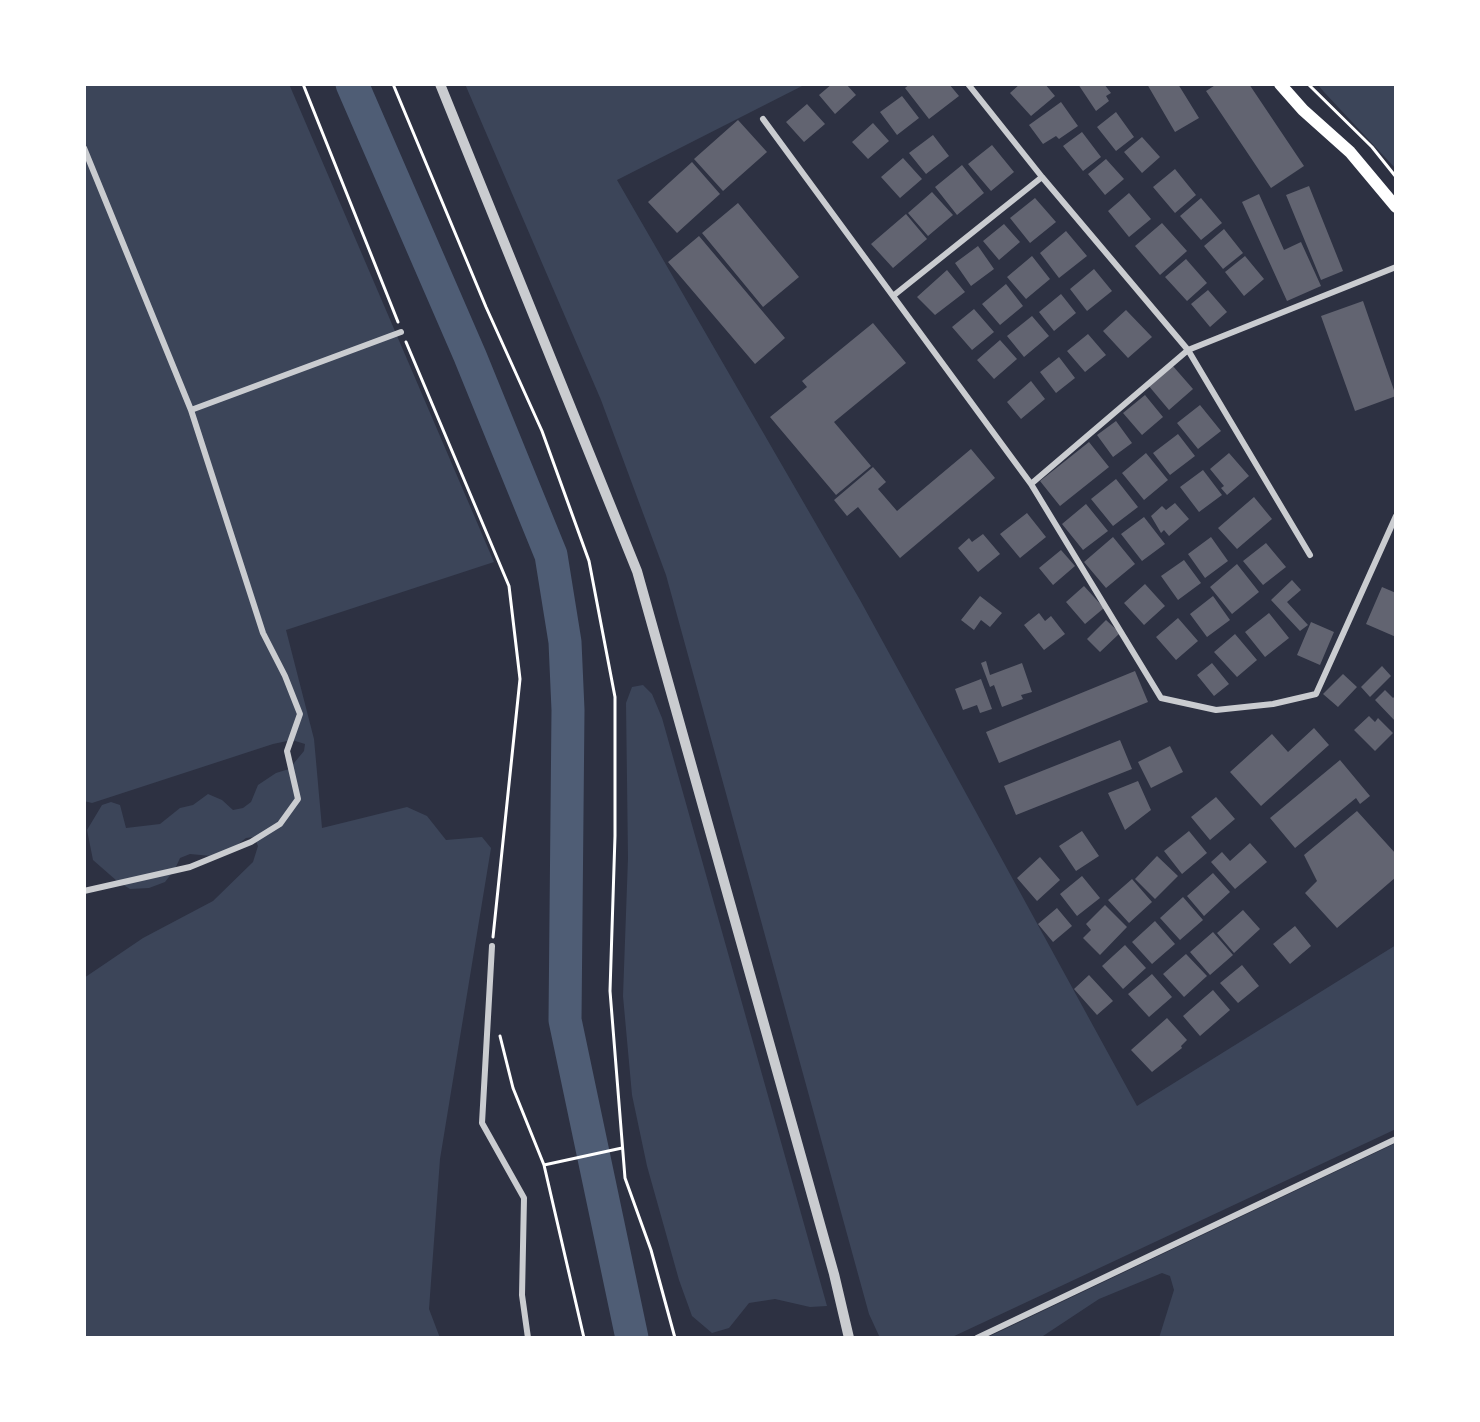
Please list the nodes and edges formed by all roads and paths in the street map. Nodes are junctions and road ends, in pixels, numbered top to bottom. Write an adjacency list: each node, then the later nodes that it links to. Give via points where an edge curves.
1 (303, 84): 14 (path)
2 (393, 84): 24 (path, via 542,431 590,561 615,697 610,990)
3 (440, 84): 29 (street, via 637,571)
4 (968, 84): 9 (street)
5 (1280, 84): 11 (main road, via 1350,152)
6 (1308, 84): 10 (path, via 1372,147)
7 (763, 119): 13 (street)
8 (84, 148): 16 (street)
9 (1042, 177): 13 (street); 15 (street)
10 (1396, 177)
11 (1396, 207)
12 (1396, 267): 15 (street)
13 (893, 296): 17 (street)
14 (401, 332): 16 (street); 21 (path, via 509,586 520,679)
15 (1188, 350): 17 (street); 19 (street)
16 (191, 410): 20 (street, via 263,633 300,714 287,751 298,799 280,824 251,842 190,867)
17 (1031, 484): 18 (street, via 1161,698 1216,710 1273,704 1316,694)
18 (1396, 516)
19 (1310, 555)
20 (84, 891)
21 (492, 946): 26 (street, via 482,1124 524,1198 522,1295)
22 (500, 1033): 25 (path, via 513,1088)
23 (1396, 1139): 30 (street)
24 (622, 1148): 25 (path); 28 (path, via 625,1178 651,1250)
25 (543, 1165): 27 (path)
26 (528, 1338)
27 (584, 1338)
28 (675, 1338)
29 (849, 1338)
30 (977, 1338)

